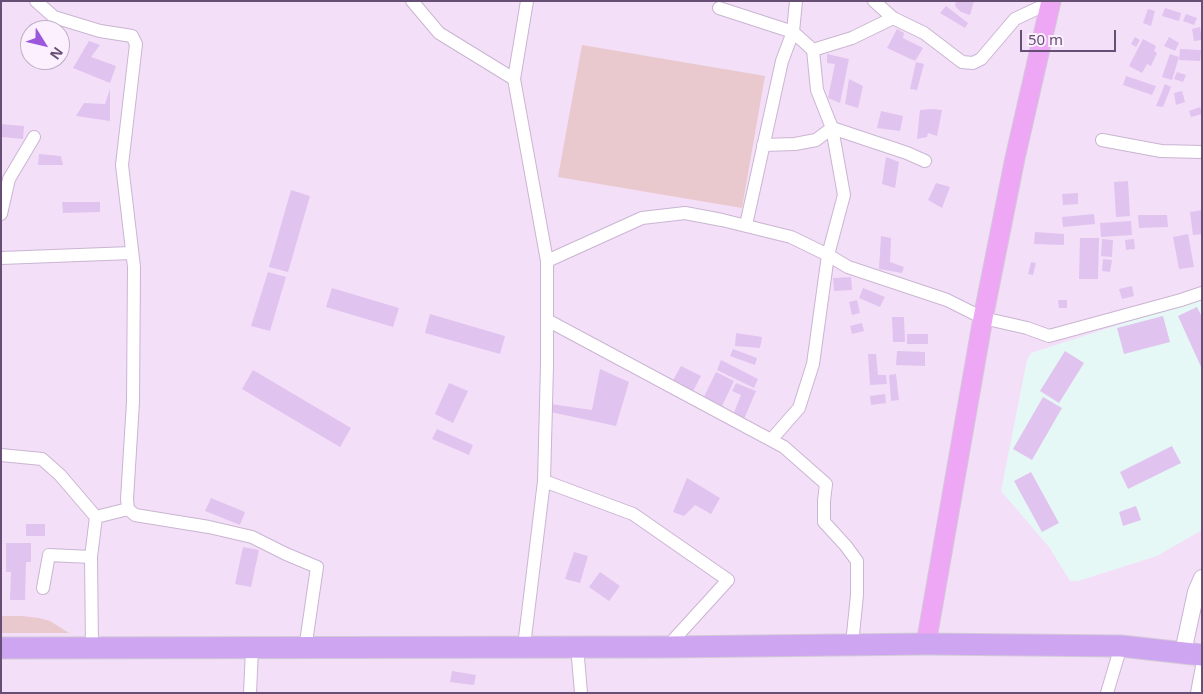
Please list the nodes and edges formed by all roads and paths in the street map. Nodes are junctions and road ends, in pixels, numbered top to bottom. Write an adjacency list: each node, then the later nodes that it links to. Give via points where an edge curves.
1 (36, 1): 20 (street, via 54,17 100,31 132,36 135,40 122,165)
2 (412, 1): 11 (street, via 440,33)
3 (527, 1): 11 (street)
4 (796, 1): 9 (street)
5 (874, 1): 8 (street)
6 (1051, 2): 8 (street, via 1015,19 981,59 973,63 962,62 924,33); 25 (main road)
7 (719, 8): 9 (street)
8 (893, 18): 10 (street, via 852,38)
9 (793, 32): 10 (street); 15 (street, via 782,61)
10 (813, 50): 12 (street, via 817,90)
11 (514, 79): 23 (street)
12 (832, 128): 15 (street, via 816,140); 17 (street); 21 (street, via 844,195)
13 (34, 137): 18 (street, via 9,179)
14 (1102, 140): 16 (street, via 1161,151)
15 (764, 145): 19 (street)
16 (1202, 152)
17 (925, 161)
18 (1, 214)
19 (746, 225): 21 (street, via 791,237); 23 (street, via 685,213 642,218)
20 (131, 253): 22 (street); 30 (street, via 134,267 133,402)
21 (828, 255): 25 (street, via 848,267 947,300); 27 (street, via 813,364 799,408)
22 (1, 258)
23 (546, 261): 26 (street)
24 (1202, 293): 25 (street, via 1049,336)
25 (983, 318): 36 (main road)
26 (547, 320): 27 (street); 29 (street)
27 (771, 440): 35 (street, via 826,484 824,522 857,561)
28 (1, 455): 31 (street, via 42,459 60,474)
29 (544, 481): 37 (street); 40 (street, via 633,514 728,580)
30 (128, 509): 31 (street); 44 (street, via 135,515 252,537 317,567)
31 (96, 516): 32 (street)
32 (91, 557): 34 (street, via 49,555); 42 (street)
33 (1202, 578): 45 (main road, via 1196,592)
34 (43, 588)
35 (852, 644): 36 (highway); 40 (highway)
36 (926, 644): 39 (highway)
37 (524, 646): 38 (highway); 44 (highway)
38 (577, 646): 40 (highway); 48 (street)
39 (1120, 646): 45 (highway); 49 (street)
40 (667, 647)
41 (1, 648): 42 (highway)
42 (92, 648): 43 (highway)
43 (252, 649): 44 (highway); 47 (street)
44 (305, 649)
45 (1192, 653)
46 (1202, 666): 50 (street)
47 (250, 693)
48 (581, 693)
49 (1107, 693)
50 (1197, 693)

